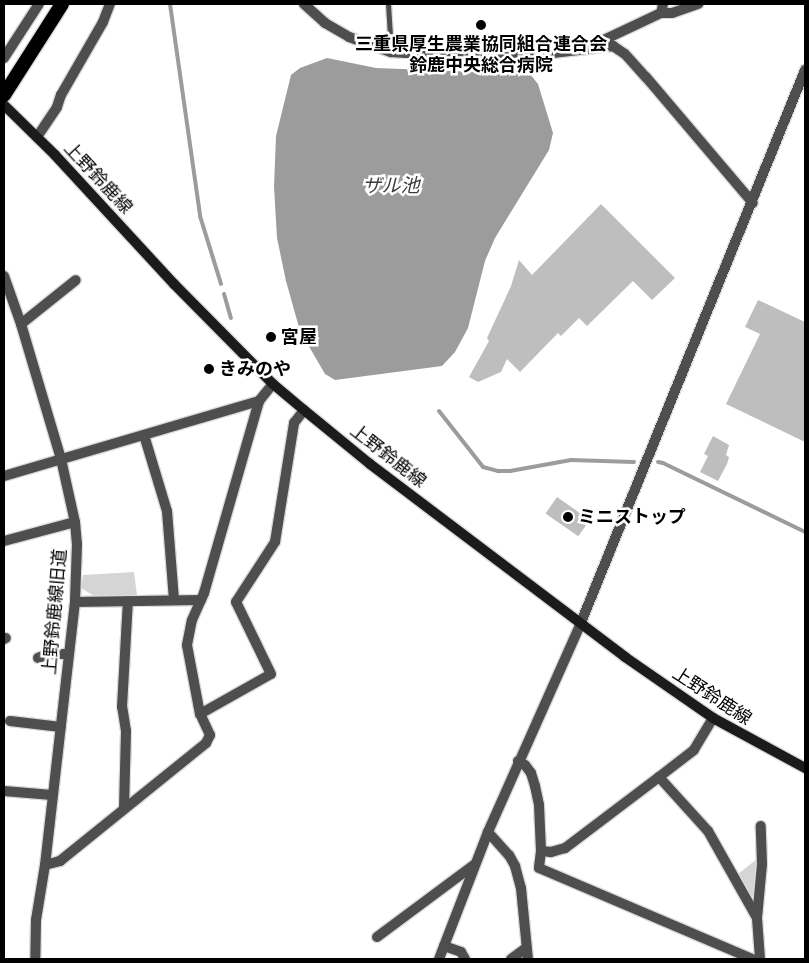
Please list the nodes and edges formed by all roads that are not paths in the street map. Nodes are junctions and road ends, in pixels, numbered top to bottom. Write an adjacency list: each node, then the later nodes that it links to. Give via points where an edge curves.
1 (39, 4): 10 (street)
2 (62, 4): 12 (highway)
3 (110, 4): 14 (street)
4 (304, 4): 9 (street, via 325,23 349,37)
5 (388, 4): 9 (lane)
6 (698, 4): 7 (street, via 672,13)
7 (662, 8): 8 (street)
8 (588, 48): 9 (street, via 481,58); 15 (street, via 613,46 625,54)
9 (391, 52)
10 (4, 58)
11 (805, 70): 15 (street)
12 (4, 95)
13 (4, 105): 14 (main road, 上野鈴鹿線)
14 (37, 138): 19 (main road, 上野鈴鹿線)
15 (753, 203): 31 (street)
16 (4, 276): 18 (street, 上野鈴鹿線旧道)
17 (76, 280): 18 (street)
18 (21, 324): 23 (street, 上野鈴鹿線旧道)
19 (273, 384): 20 (street); 21 (main road, 上野鈴鹿線)
20 (260, 401): 22 (street); 28 (street)
21 (304, 410): 31 (main road, 上野鈴鹿線); 34 (street, via 294,423 275,542 236,602 270,674)
22 (144, 435): 23 (street); 27 (street, via 167,511)
23 (61, 459): 24 (street); 25 (street, 上野鈴鹿線旧道)
24 (4, 476)
25 (75, 522): 26 (street); 30 (street, 上野鈴鹿線旧道)
26 (4, 541)
27 (174, 600): 28 (street); 29 (street)
28 (200, 600): 34 (street, via 192,620 188,646)
29 (128, 601): 30 (street); 43 (street, via 122,706 126,731)
30 (75, 602): 32 (street, 上野鈴鹿線旧道)
31 (580, 625): 35 (main road, 上野鈴鹿線); 38 (street)
32 (68, 654): 33 (street, via 48,654); 37 (street, 上野鈴鹿線旧道)
33 (38, 658)
34 (200, 714): 43 (street, via 210,735 206,743)
35 (713, 718): 39 (main road, 上野鈴鹿線); 40 (street, via 694,750)
36 (10, 721): 37 (street)
37 (61, 727): 42 (street, 上野鈴鹿線旧道)
38 (518, 761): 45 (street); 46 (street, via 526,765 535,786)
39 (805, 768)
40 (659, 777): 46 (street, via 565,848); 49 (street, via 708,831)
41 (4, 791): 42 (street)
42 (52, 795): 47 (street, 上野鈴鹿線旧道)
43 (124, 808): 47 (street, via 60,861)
44 (761, 826): 49 (street, via 762,864)
45 (488, 832): 48 (street); 52 (street, via 515,866)
46 (541, 851): 58 (street, via 539,868)
47 (45, 865): 53 (street, 上野鈴鹿線旧道, via 36,920)
48 (474, 865): 50 (street); 51 (street)
49 (757, 918): 59 (street)
50 (377, 937)
51 (444, 946): 54 (street); 55 (street, via 461,952)
52 (526, 948): 56 (street); 57 (street)
53 (35, 959)
54 (439, 959)
55 (465, 959)
56 (511, 959)
57 (528, 959)
58 (752, 959)
59 (760, 959)

